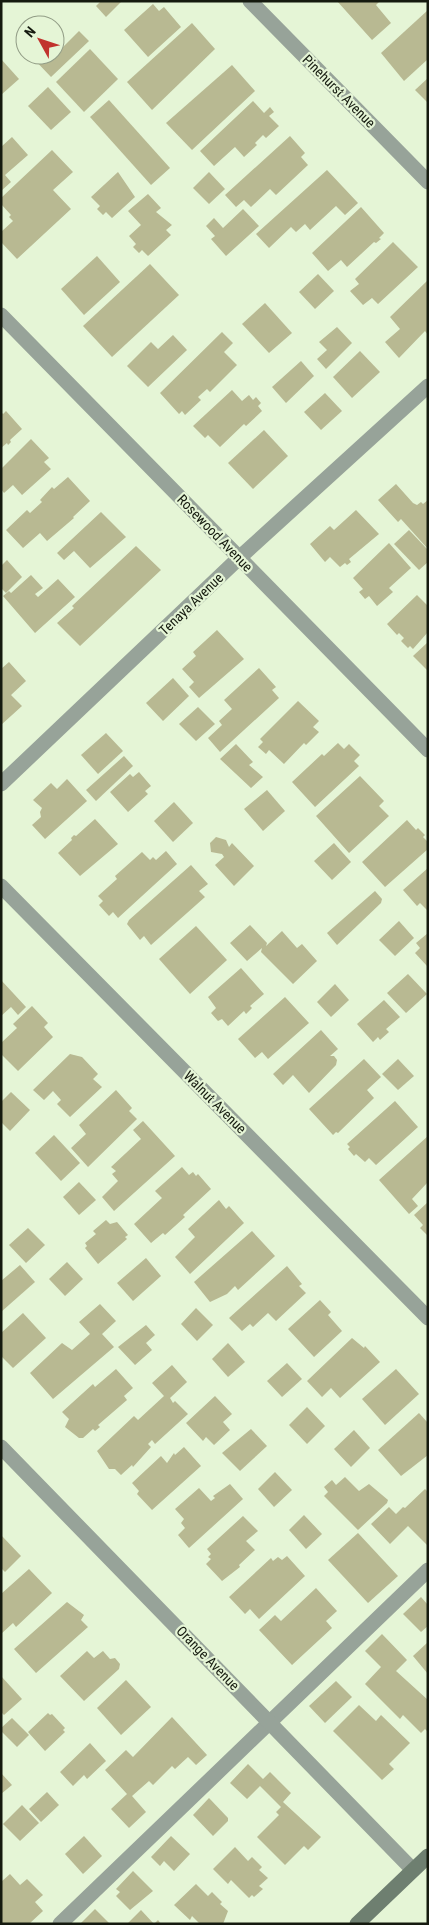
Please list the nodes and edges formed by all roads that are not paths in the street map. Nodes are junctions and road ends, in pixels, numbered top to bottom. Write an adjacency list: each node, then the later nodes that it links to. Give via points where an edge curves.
1 (250, 1): 2 (street, Pinehurst Avenue)
2 (428, 182)
3 (1, 315): 5 (street, Rosewood Avenue)
4 (428, 386): 5 (street, Tenaya Avenue)
5 (239, 558): 6 (street, Rosewood Avenue); 7 (street, Tenaya Avenue)
6 (428, 750)
7 (1, 784)
8 (1, 886): 9 (street, Walnut Avenue)
9 (428, 1318)
10 (1, 1448): 12 (street, Orange Avenue)
11 (428, 1570): 12 (street)
12 (270, 1722): 14 (street, Orange Avenue); 15 (street)
13 (428, 1856): 14 (street)
14 (413, 1870): 16 (street)
15 (60, 1924)
16 (357, 1924)

